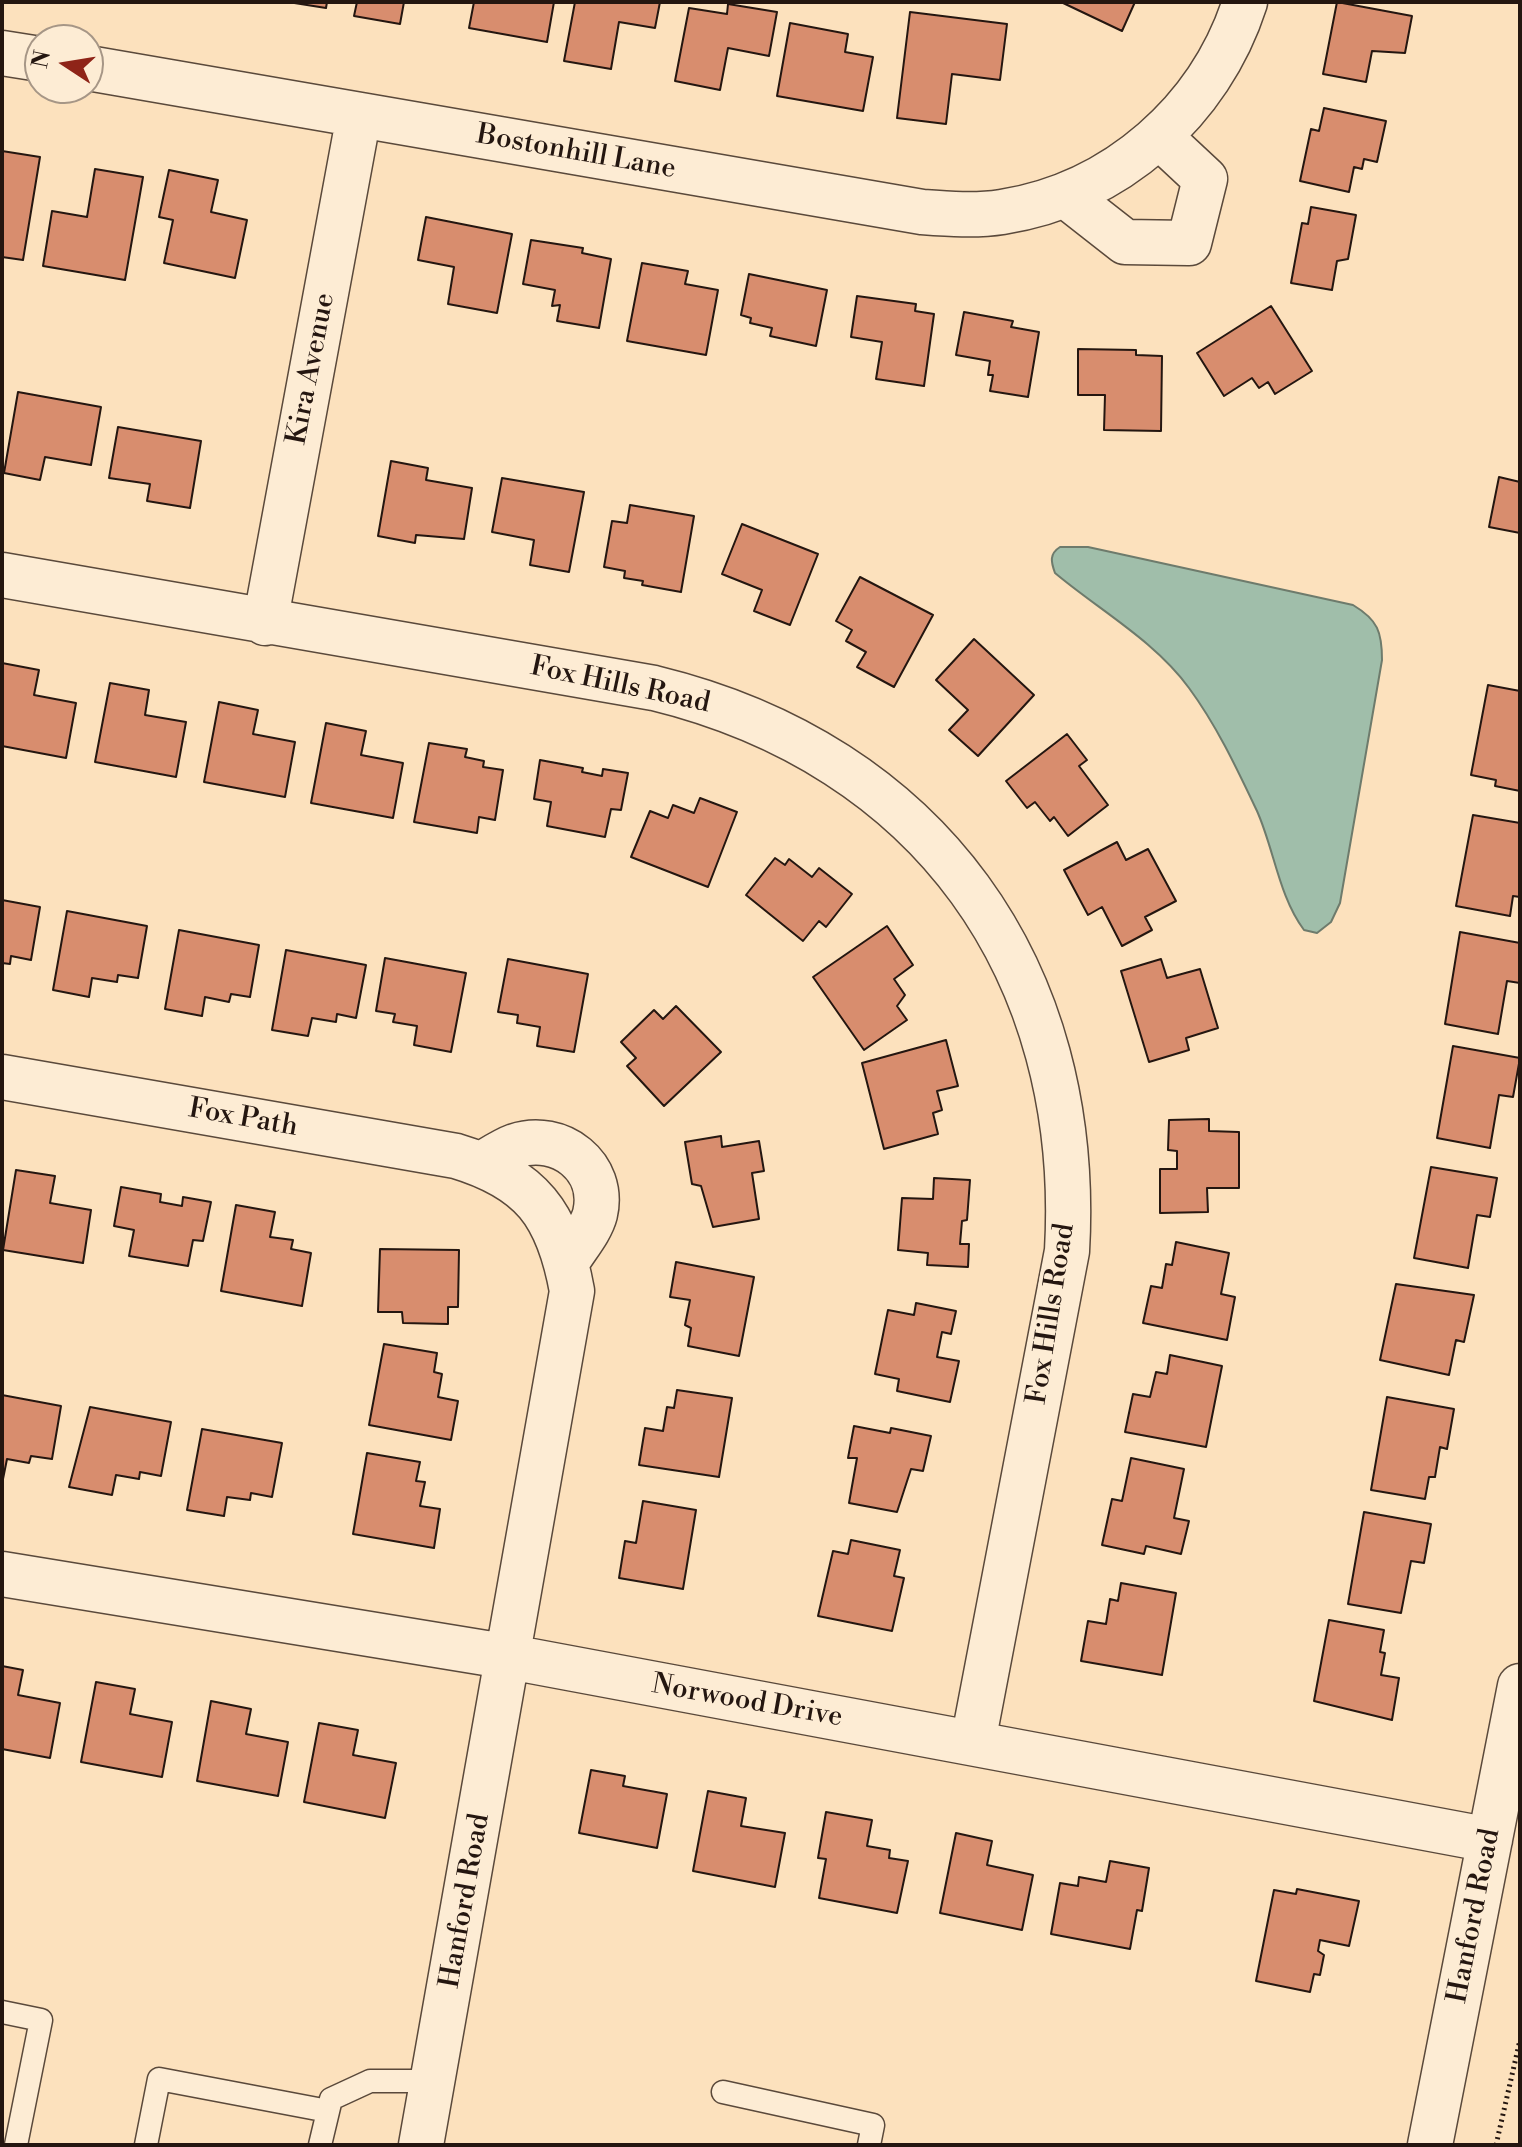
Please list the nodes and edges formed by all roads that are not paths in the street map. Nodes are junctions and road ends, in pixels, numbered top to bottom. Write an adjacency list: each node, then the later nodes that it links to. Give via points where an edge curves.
1 (1245, 2): 6 (street, Bostonhill Lane, via 1223,56)
2 (2, 53): 3 (street)
3 (24, 56)
4 (104, 71): 5 (street, Bostonhill Lane)
5 (359, 115): 7 (street, Bostonhill Lane, via 922,212 1003,212); 9 (street, Kira Avenue)
6 (1160, 137): 7 (street, Bostonhill Lane, via 1126,163); 7 (street, via 1205,179 1189,243 1125,242)
7 (1065, 195)
8 (2, 575): 9 (street, Fox Hills Road)
9 (265, 623): 16 (street, Fox Hills Road, via 654,688 757,720 825,755 887,800 941,853 995,927 1030,996 1054,1068 1065,1129 1069,1205 1067,1251)
10 (2, 1077): 11 (street, Fox Path)
11 (482, 1164): 12 (street, Fox Path, via 518,1184 541,1205); 12 (street, via 514,1146 554,1144 589,1168 597,1196 595,1217)
12 (567, 1262): 14 (street, Fox Path, via 572,1291)
13 (2, 1574): 14 (street, Norwood Drive)
14 (510, 1657): 16 (street, Norwood Drive); 19 (street, Hanford Road)
15 (1520, 1686): 17 (street, Hanford Road)
16 (973, 1742): 17 (street, Norwood Drive)
17 (1490, 1840): 27 (street, Hanford Road)
18 (2, 2012): 22 (lane, via 41,2020)
19 (433, 2081): 21 (lane, via 370,2081 331,2099); 25 (street, Hanford Road)
20 (723, 2092): 26 (lane, via 873,2125)
21 (328, 2111): 23 (lane, via 159,2079); 24 (lane)
22 (16, 2145)
23 (146, 2145)
24 (320, 2145)
25 (421, 2145)
26 (869, 2145)
27 (1430, 2145)

